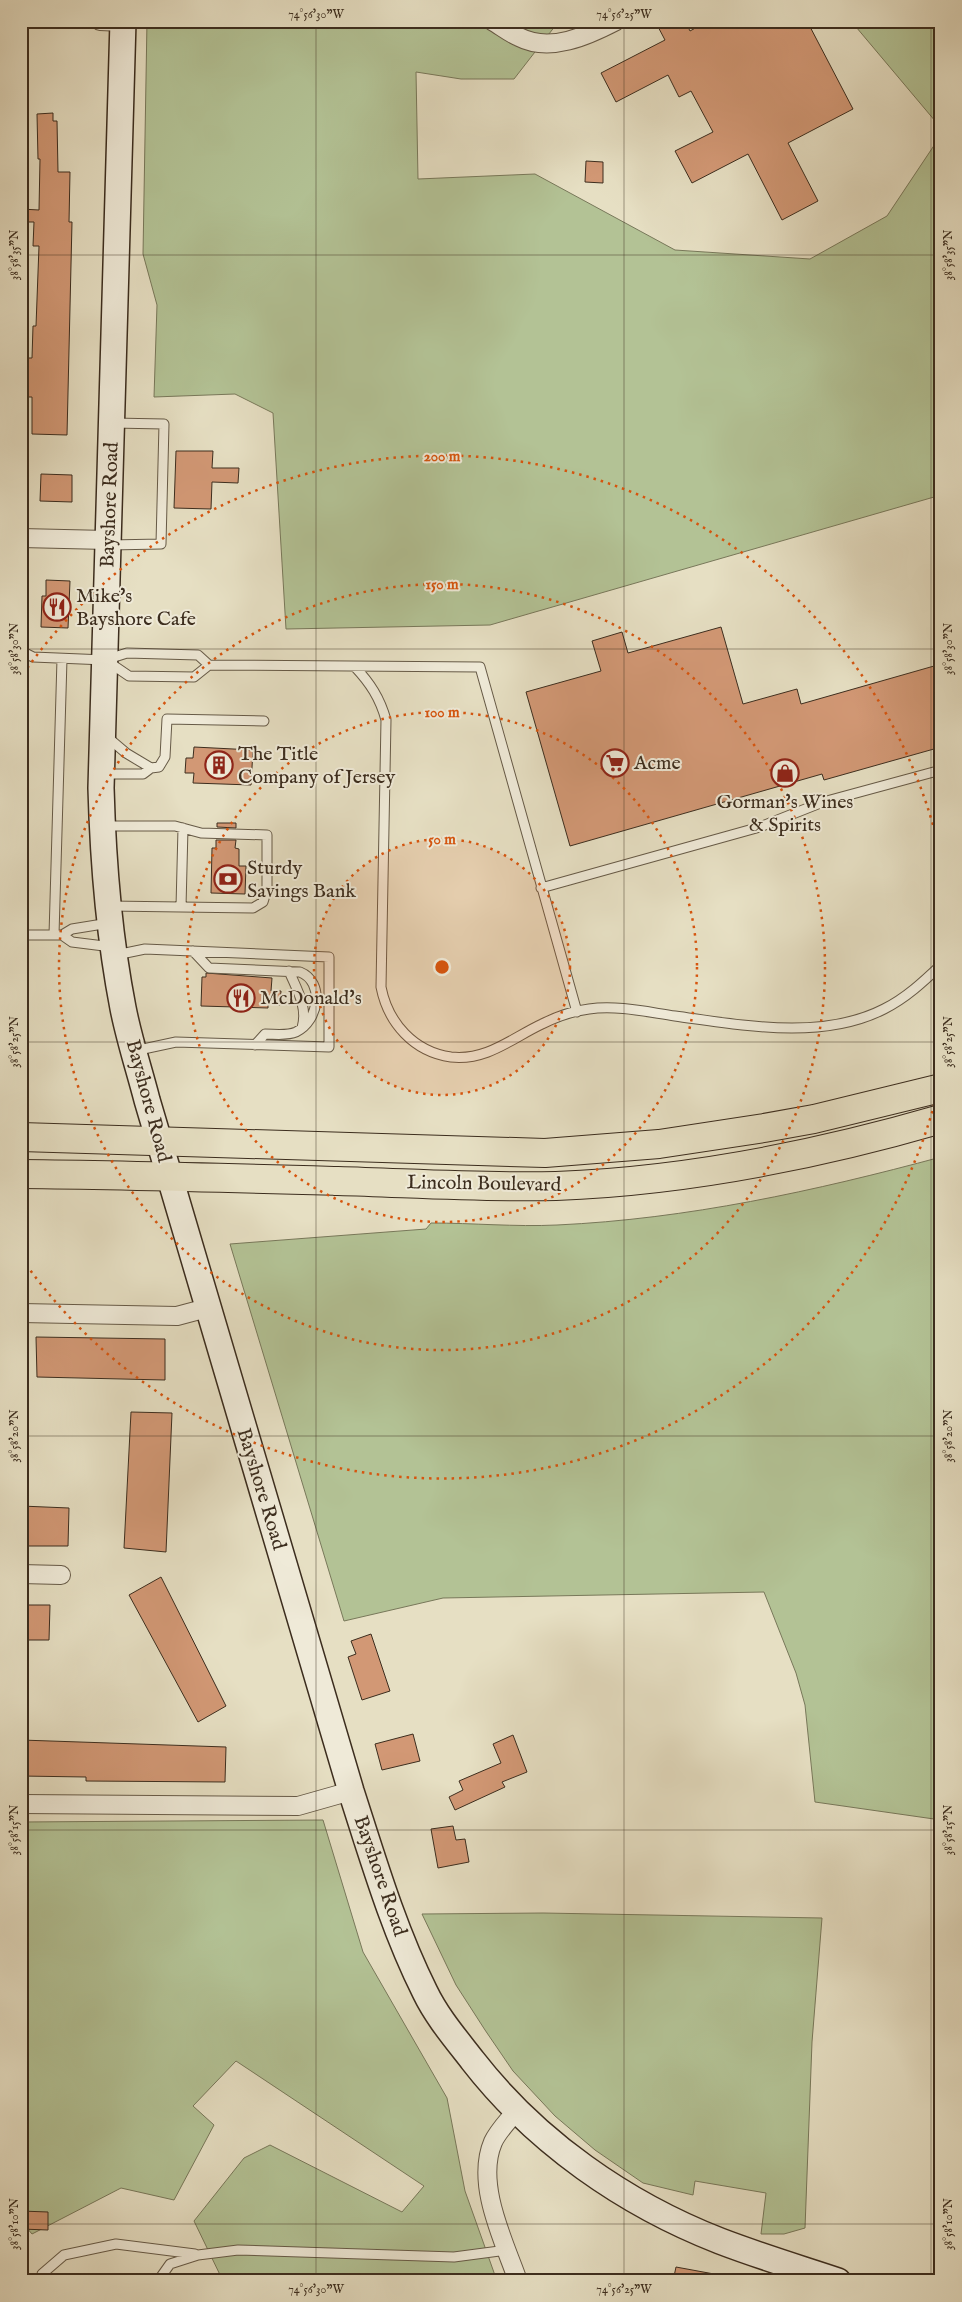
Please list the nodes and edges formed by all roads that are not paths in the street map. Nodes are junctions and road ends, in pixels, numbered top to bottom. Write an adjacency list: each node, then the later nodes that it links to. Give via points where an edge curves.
1 (492, 21): 2 (street, via 520,38 545,44 592,32)
2 (616, 21)
3 (116, 22): 4 (street, Bayshore Road)
4 (113, 423): 6 (street, Bayshore Road); 6 (lane, via 164,424 161,544)
5 (21, 538): 6 (street)
6 (107, 543): 9 (street, Bayshore Road)
7 (21, 651): 8 (lane, via 33,657)
8 (62, 659): 9 (lane); 23 (lane)
9 (105, 660): 10 (lane, via 127,652 198,655); 10 (lane, via 129,676 194,677); 13 (street, Bayshore Road)
10 (209, 665): 11 (lane)
11 (355, 667): 19 (lane, via 480,667); 28 (lane, via 376,693 386,720 380,978 386,1006 397,1026 430,1051 451,1057 468,1057 491,1052 542,1023)
12 (264, 721): 14 (lane, via 167,719 165,758 159,766)
13 (103, 733): 14 (lane, via 126,753); 16 (street, Bayshore Road)
14 (151, 768): 16 (lane, via 143,774)
15 (941, 770): 19 (lane, via 823,802 760,828)
16 (102, 774): 17 (street, Bayshore Road)
17 (102, 826): 18 (lane); 21 (street, Bayshore Road)
18 (183, 828): 20 (lane); 20 (lane, via 201,833 267,835 267,889 263,902 253,908)
19 (541, 888): 28 (lane)
20 (181, 908): 21 (lane)
21 (110, 914): 23 (lane); 24 (street, Bayshore Road)
22 (21, 935): 23 (lane)
23 (58, 935): 24 (lane, via 72,942)
24 (114, 951): 25 (lane); 31 (street, Bayshore Road, via 123,1009)
25 (194, 951): 27 (lane, via 209,968); 30 (lane, via 329,957 329,1047)
26 (941, 965): 28 (lane, via 909,993 882,1010 832,1024 760,1027 627,1009 600,1008)
27 (289, 971): 29 (lane, via 303,1004); 29 (lane, via 306,974 316,988 313,1014)
28 (577, 1012)
29 (302, 1029): 30 (lane, via 291,1034 265,1034)
30 (255, 1045): 31 (lane, via 176,1042)
31 (134, 1051): 35 (street, Bayshore Road)
32 (941, 1088): 35 (highway, Lincoln Boulevard, via 772,1127 609,1149 546,1153 476,1152)
33 (941, 1119): 37 (highway, Lincoln Boulevard, via 780,1158 627,1181 501,1186)
34 (21, 1137): 35 (highway, Lincoln Boulevard)
35 (158, 1140): 37 (street, Bayshore Road)
36 (21, 1174): 37 (highway, Lincoln Boulevard)
37 (169, 1176): 38 (street, Bayshore Road)
38 (207, 1308): 39 (street, via 177,1316); 42 (street, Bayshore Road)
39 (21, 1313)
40 (21, 1574): 41 (street)
41 (61, 1575)
42 (351, 1791): 43 (street, via 298,1806); 44 (street, Bayshore Road, via 388,1904 426,1994 468,2055)
43 (21, 1804)
44 (516, 2111): 45 (street, via 493,2142 488,2167 488,2197); 50 (street, Bayshore Road, via 560,2148 649,2209 720,2241)
45 (507, 2250): 46 (lane, via 454,2257 238,2250); 49 (street)
46 (198, 2255): 47 (lane, via 116,2244 88,2248 64,2255 42,2274); 48 (lane, via 170,2264)
47 (42, 2281)
48 (158, 2281)
49 (518, 2281)
50 (838, 2281)

